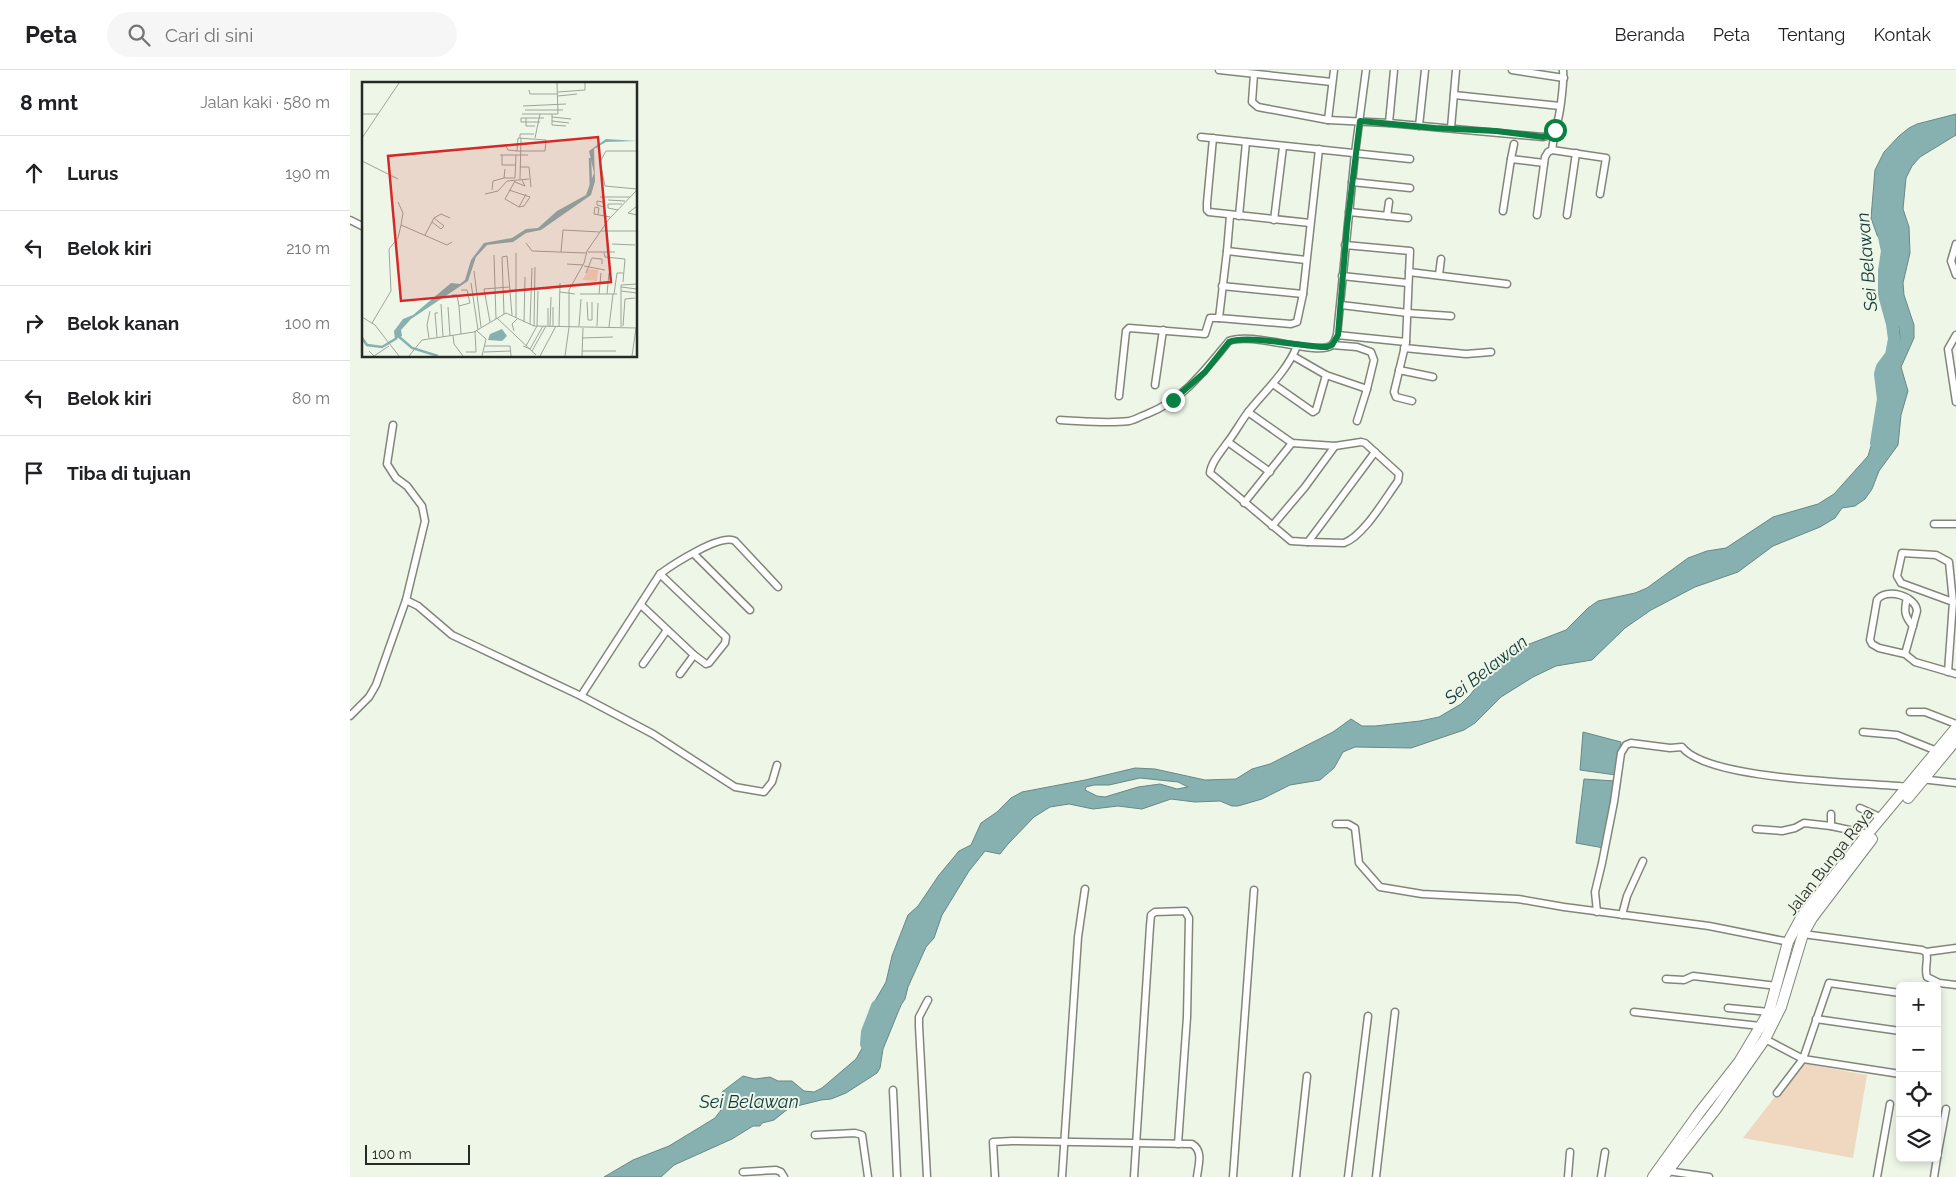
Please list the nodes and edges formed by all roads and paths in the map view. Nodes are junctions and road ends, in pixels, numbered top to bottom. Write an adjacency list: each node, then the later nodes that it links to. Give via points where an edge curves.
1 (1219, 70): 9 (street)
2 (1334, 70): 11 (street)
3 (1366, 70): 15 (street)
4 (1394, 70): 16 (street)
5 (1425, 70): 17 (street)
6 (1456, 70): 12 (street)
7 (1512, 70): 10 (street)
8 (1563, 70): 10 (street)
9 (1254, 74): 11 (street); 14 (street, via 1251,98 1258,107)
10 (1564, 78): 13 (street)
11 (1332, 82): 14 (street)
12 (1454, 94): 13 (street); 18 (street)
13 (1560, 106): 19 (street)
14 (1328, 120): 15 (street)
15 (1360, 121): 16 (street); 27 (street)
16 (1389, 123): 17 (street)
17 (1419, 126): 18 (street)
18 (1451, 128): 19 (street, via 1543,137)
19 (1555, 130): 26 (street)
20 (1201, 137): 21 (street)
21 (1213, 138): 22 (street); 40 (street, via 1207,210 1211,214)
22 (1246, 142): 24 (street); 41 (street)
23 (1514, 144): 29 (street)
24 (1283, 147): 25 (street); 45 (street)
25 (1319, 150): 27 (street); 46 (street)
26 (1552, 150): 28 (street); 31 (street)
27 (1355, 153): 30 (street); 32 (street)
28 (1576, 153): 34 (street, via 1606,158); 39 (street)
29 (1511, 158): 31 (street); 36 (street)
30 (1410, 159)
31 (1544, 163): 38 (street)
32 (1352, 182): 33 (street); 37 (street)
33 (1410, 188)
34 (1600, 194)
35 (1389, 202): 42 (street)
36 (1503, 211)
37 (1349, 212): 42 (street); 49 (street)
38 (1536, 215)
39 (1567, 215)
40 (1230, 216): 41 (street); 50 (street)
41 (1238, 216): 45 (street)
42 (1387, 216): 43 (street)
43 (1408, 218)
44 (350, 220): 47 (street)
45 (1274, 220): 46 (street)
46 (1310, 223): 52 (street)
47 (362, 227)
48 (1956, 244): 55 (street, via 1951,261)
49 (1345, 246): 53 (street, via 1410,251); 56 (street)
50 (1227, 251): 52 (street); 59 (street)
51 (1441, 259): 54 (street)
52 (1306, 260): 60 (street)
53 (1409, 272): 54 (street); 57 (street)
54 (1439, 275): 58 (street)
55 (1956, 275)
56 (1342, 276): 57 (street); 61 (street)
57 (1408, 283): 62 (street)
58 (1508, 284)
59 (1222, 286): 60 (street); 64 (street)
60 (1303, 294): 64 (street, via 1299,319 1295,323)
61 (1341, 305): 62 (street); 66 (street)
62 (1408, 313): 63 (street); 69 (street)
63 (1451, 316)
64 (1219, 318): 65 (street, via 1210,318 1205,334)
65 (1162, 330): 77 (street); 79 (street, via 1133,327 1126,331)
66 (1338, 335): 68 (street); 69 (street)
67 (1956, 335): 81 (street, via 1948,349)
68 (1332, 345): 70 (street); 78 (street, via 1371,352 1374,360)
69 (1405, 345): 71 (street, via 1466,354); 73 (street)
70 (1297, 346): 72 (street); 83 (street, via 1234,339 1205,372 1158,410 1132,421)
71 (1491, 352)
72 (1293, 356): 74 (street); 76 (street)
73 (1399, 370): 75 (street); 80 (street, via 1394,395)
74 (1326, 375): 76 (street, via 1313,412); 78 (street)
75 (1432, 377)
76 (1273, 384): 82 (street)
77 (1155, 385)
78 (1367, 389): 84 (street)
79 (1119, 396)
80 (1412, 401)
81 (1956, 402)
82 (1248, 412): 86 (street); 87 (street)
83 (1060, 420)
84 (1357, 420)
85 (393, 425): 100 (street, via 387,464 396,478 407,486 425,514)
86 (1228, 442): 90 (street); 91 (street, via 1210,468 1210,473)
87 (1292, 443): 88 (street); 90 (street)
88 (1335, 446): 89 (street, via 1361,442); 94 (street)
89 (1375, 452): 95 (street); 95 (street, via 1400,477 1361,531 1344,543)
90 (1270, 472): 91 (street)
91 (1244, 503): 94 (street)
92 (1934, 524): 93 (street)
93 (1956, 524)
94 (1272, 526): 95 (street, via 1291,541)
95 (1308, 542)
96 (694, 554): 97 (street); 98 (street, via 711,543 730,538); 103 (street)
97 (660, 574): 102 (street); 107 (street, via 726,637 709,663)
98 (778, 587)
99 (1907, 598): 104 (street, via 1904,610); 104 (street, via 1916,606); 106 (street, via 1880,595 1870,640 1879,648)
100 (406, 600): 112 (street, via 452,635); 114 (street, via 376,685)
101 (1954, 602): 101 (street, via 1946,559 1936,554 1902,553 1897,576 1901,583); 109 (street)
102 (641, 604): 105 (street); 112 (street)
103 (750, 610)
104 (1913, 626): 106 (street)
105 (667, 630): 107 (street); 108 (street)
106 (1905, 654): 109 (street, via 1915,662)
107 (694, 655): 110 (street)
108 (643, 664)
109 (1948, 672): 111 (street)
110 (680, 674)
111 (1956, 674)
112 (581, 696): 120 (street, via 653,734 735,787 764,792 772,782)
113 (1910, 712): 115 (street, via 1925,712)
114 (350, 716)
115 (1956, 724)
116 (1956, 728): 119 (main road, Jalan Bunga Raya)
117 (1863, 732): 119 (street, via 1897,735)
118 (1956, 741): 121 (main road, Jalan Bunga Raya)
119 (1937, 752): 121 (main road, Jalan Bunga Raya)
120 (777, 765)
121 (1915, 781): 122 (street); 125 (main road, Jalan Bunga Raya); 133 (street, via 1825,782 1786,778 1716,766 1690,756 1682,747 1626,745 1621,753 1594,892); 135 (main road, Jalan Bunga Raya)
122 (1956, 783)
123 (1860, 808): 125 (street)
124 (1832, 814): 127 (street)
125 (1882, 818): 129 (main road, Jalan Bunga Raya)
126 (1336, 824): 133 (street, via 1355,828 1359,863 1380,887 1457,897 1504,897)
127 (1831, 826): 128 (street, via 1804,823 1782,831); 129 (street)
128 (1756, 828)
129 (1868, 834): 136 (main road, Jalan Bunga Raya, via 1808,908)
130 (1644, 861): 134 (street)
131 (1085, 889): 164 (street, via 1078,937)
132 (1254, 890): 180 (street)
133 (1597, 912): 134 (street)
134 (1622, 915): 136 (street, via 1709,926)
135 (1803, 934): 137 (main road, Jalan Bunga Raya); 139 (street)
136 (1788, 942): 137 (street); 142 (main road, Jalan Bunga Raya)
137 (1799, 945): 153 (main road, Jalan Bunga Raya, via 1781,1007)
138 (1956, 948): 139 (street)
139 (1926, 952): 141 (street, via 1927,977 1939,983)
140 (1666, 980): 142 (street, via 1684,980 1693,976)
141 (1956, 985)
142 (1777, 986): 148 (main road, Jalan Bunga Raya)
143 (1896, 992): 150 (street, via 1829,983)
144 (928, 1000): 175 (street, via 919,1017 919,1026)
145 (1728, 1008): 148 (street)
146 (1394, 1012): 183 (street)
147 (1634, 1012): 151 (street)
148 (1769, 1012): 151 (main road, Jalan Bunga Raya)
149 (1368, 1016): 182 (street)
150 (1816, 1019): 152 (street); 155 (street)
151 (1760, 1026): 154 (main road, Jalan Bunga Raya)
152 (1896, 1030)
153 (1765, 1039): 154 (main road, Jalan Bunga Raya); 155 (street)
154 (1751, 1051): 171 (main road, Jalan Bunga Raya, via 1716,1109); 186 (main road, Jalan Bunga Raya, via 1699,1113)
155 (1803, 1059): 156 (street); 159 (street)
156 (1896, 1073)
157 (1306, 1076): 181 (street)
158 (893, 1090): 174 (street)
159 (1777, 1093)
160 (1890, 1104): 188 (street)
161 (1946, 1109): 163 (street)
162 (815, 1135): 173 (street, via 862,1135)
163 (1941, 1136)
164 (1064, 1142): 165 (street); 176 (street, via 993,1142); 177 (street)
165 (1135, 1143): 166 (street); 166 (street, via 1151,916 1155,912 1183,911 1189,918 1187,1017); 178 (street)
166 (1178, 1144): 179 (street, via 1192,1144 1200,1152)
167 (1570, 1152): 184 (street)
168 (1604, 1152): 185 (street)
169 (1936, 1162): 189 (street)
170 (743, 1172): 172 (street, via 776,1170)
171 (1665, 1174): 187 (street)
172 (784, 1177)
173 (868, 1177)
174 (897, 1177)
175 (928, 1177)
176 (995, 1177)
177 (1062, 1177)
178 (1134, 1177)
179 (1197, 1177)
180 (1233, 1177)
181 (1296, 1177)
182 (1348, 1177)
183 (1376, 1177)
184 (1568, 1177)
185 (1601, 1177)
186 (1653, 1177)
187 (1709, 1177)
188 (1877, 1177)
189 (1934, 1177)

